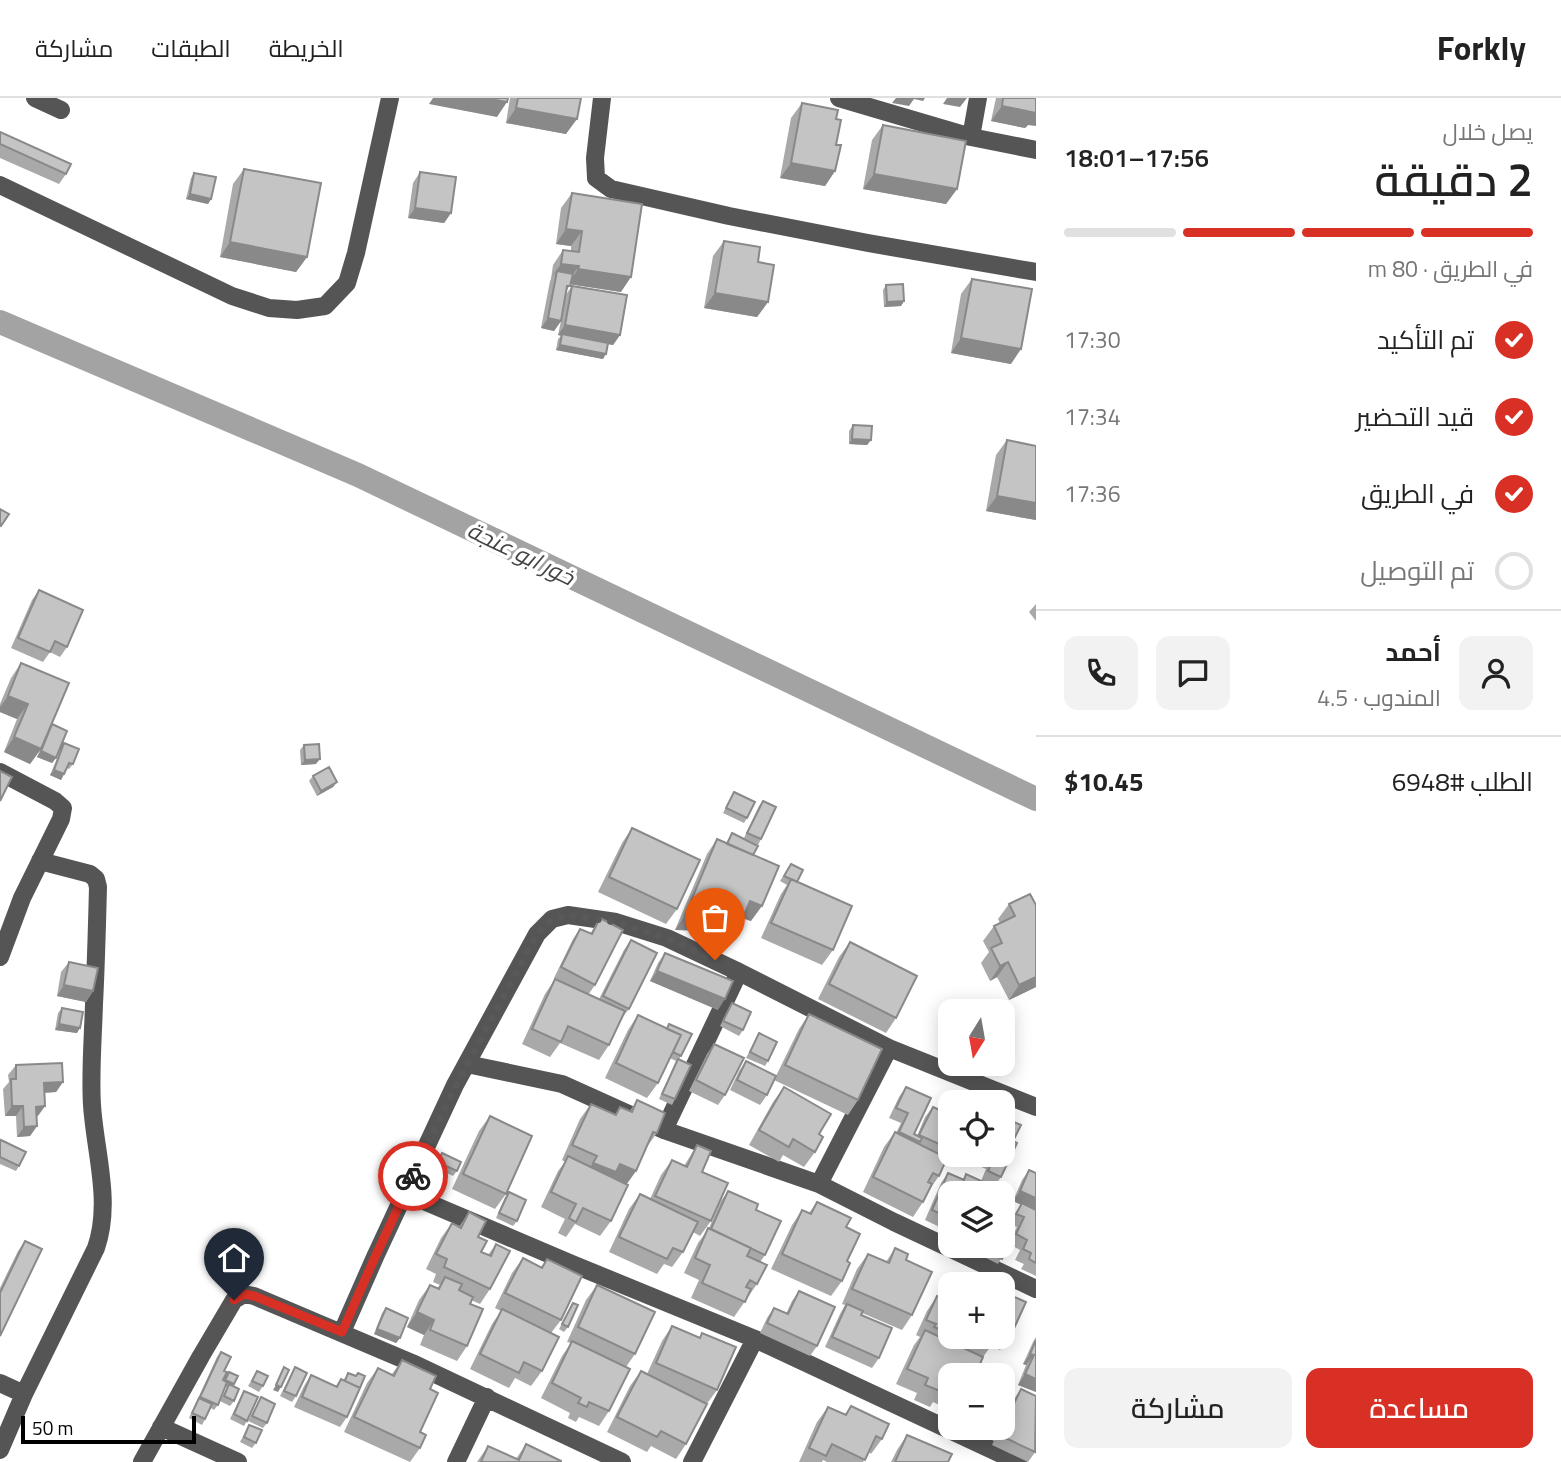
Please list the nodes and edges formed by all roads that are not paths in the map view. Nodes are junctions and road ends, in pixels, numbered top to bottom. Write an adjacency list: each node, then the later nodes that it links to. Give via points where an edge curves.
1 (35, 98): 6 (street)
2 (390, 98): 9 (street, via 347,283 325,306 269,308 232,296)
3 (602, 98): 10 (street, via 596,178 611,189 830,236)
4 (839, 98): 7 (street)
5 (978, 98): 7 (street)
6 (61, 110)
7 (971, 137): 8 (street)
8 (1036, 150)
9 (0, 185)
10 (1036, 272)
11 (0, 772): 12 (street, via 63,808)
12 (40, 861): 13 (street); 25 (street, via 90,874 98,887 92,1105 103,1215 96,1248)
13 (0, 957)
14 (739, 972): 15 (street); 16 (street, via 667,938 616,922 568,915 552,919 537,934); 18 (street)
15 (889, 1048): 17 (street); 19 (street)
16 (467, 1064): 18 (street, via 562,1084); 20 (street)
17 (1036, 1107)
18 (664, 1130): 19 (street)
19 (819, 1184): 21 (street)
20 (405, 1193): 22 (street); 23 (street)
21 (1036, 1289)
22 (342, 1332): 26 (street); 27 (street, via 244,1294 234,1300)
23 (754, 1339): 33 (street); 34 (street)
24 (0, 1383): 25 (street)
25 (24, 1394): 28 (street)
26 (487, 1397): 31 (street); 32 (street)
27 (162, 1427): 29 (street); 30 (street)
28 (0, 1450)
29 (142, 1462)
30 (238, 1462)
31 (456, 1462)
32 (622, 1462)
33 (692, 1462)
34 (1018, 1462)

